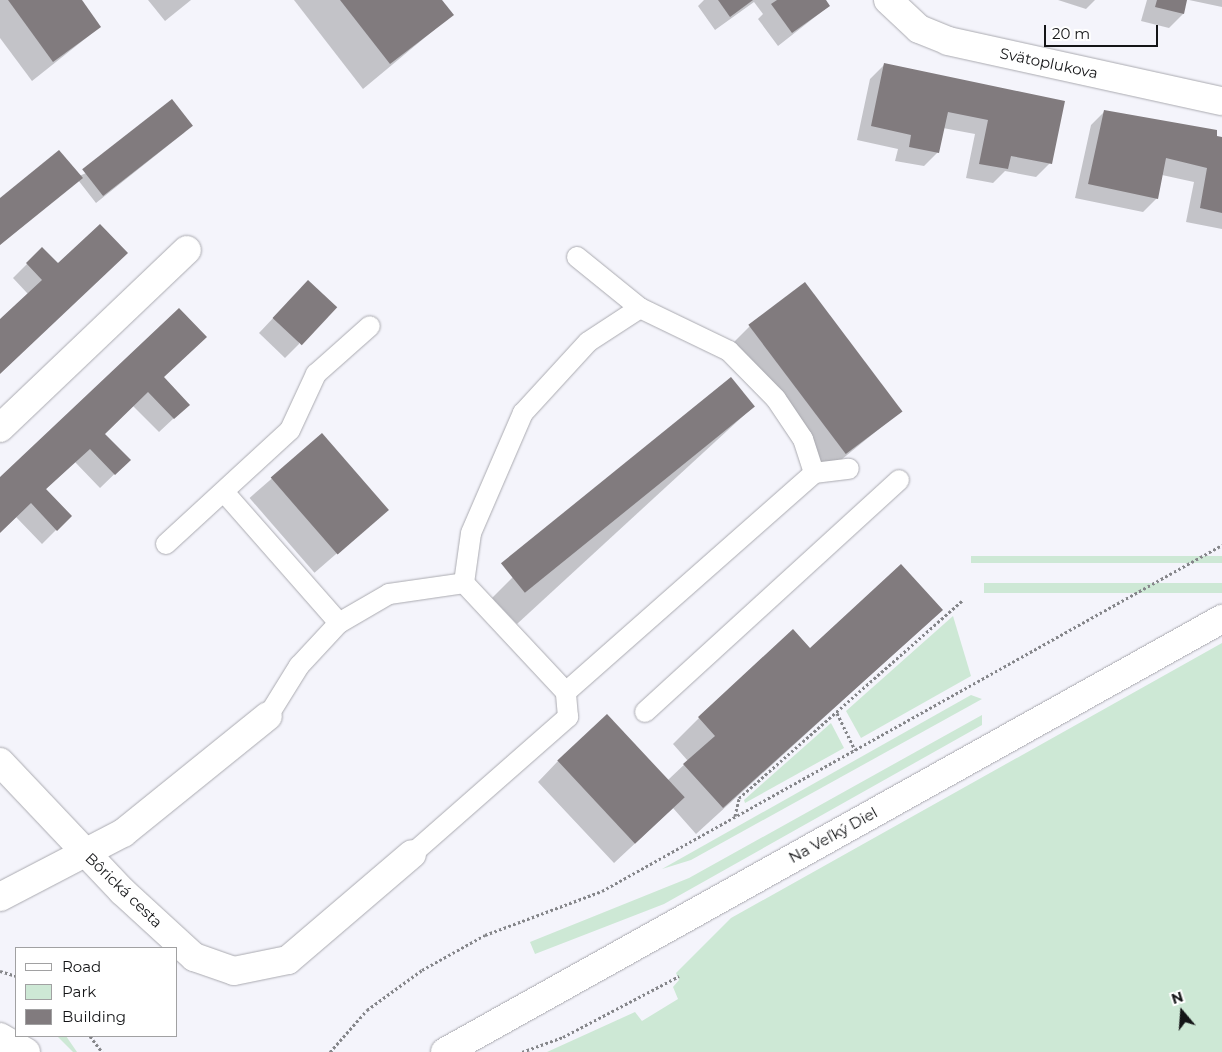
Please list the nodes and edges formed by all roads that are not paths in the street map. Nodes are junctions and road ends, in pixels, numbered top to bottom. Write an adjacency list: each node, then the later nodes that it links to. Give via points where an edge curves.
1 (888, 0): 2 (street, Svätoplukova, via 919,30 948,41)
2 (1222, 101)
3 (187, 250): 7 (street)
4 (577, 257): 5 (lane)
5 (640, 308): 9 (lane, via 729,351 792,422 803,438); 13 (lane, via 588,342 523,413 496,467 471,533)
6 (370, 326): 11 (lane, via 316,374 290,430)
7 (0, 428)
8 (849, 469): 9 (lane)
9 (814, 473): 16 (lane)
10 (898, 480): 17 (lane)
11 (224, 492): 12 (lane); 15 (lane)
12 (166, 544)
13 (464, 583): 15 (lane, via 389,594); 16 (lane)
14 (1222, 619): 25 (street, Na Veľký Diel)
15 (340, 623): 18 (lane, via 299,666)
16 (566, 692): 21 (lane, via 568,718)
17 (645, 712)
18 (268, 716): 20 (street, via 123,833)
19 (0, 762): 20 (street, Bôrická cesta)
20 (84, 852): 21 (street, Bôrická cesta, via 194,957 234,971 288,960); 22 (street)
21 (412, 854)
22 (0, 897)
23 (0, 1037): 24 (street)
24 (26, 1052)
25 (445, 1052)

